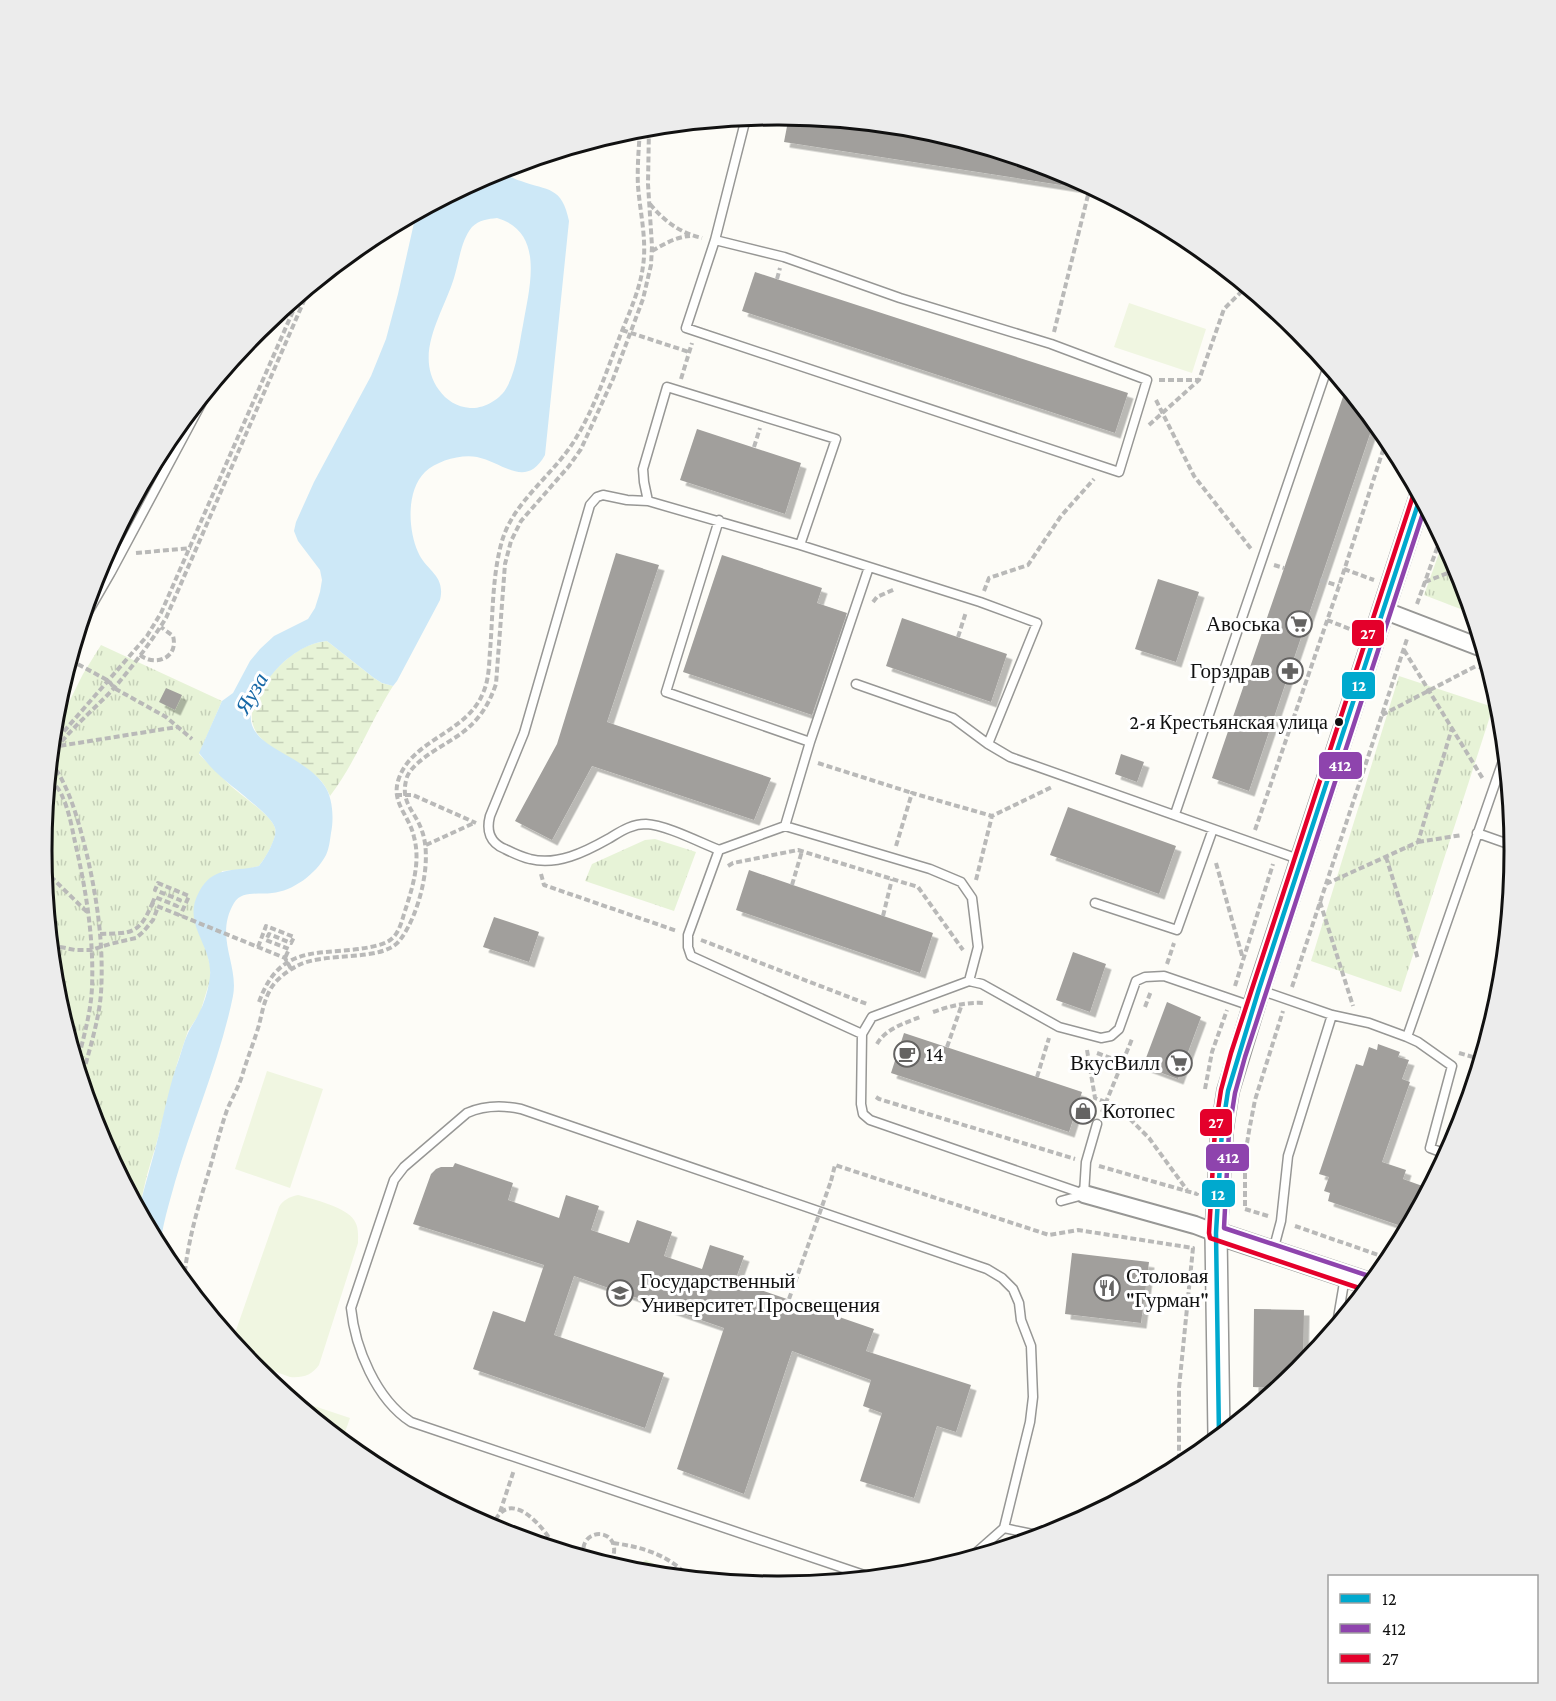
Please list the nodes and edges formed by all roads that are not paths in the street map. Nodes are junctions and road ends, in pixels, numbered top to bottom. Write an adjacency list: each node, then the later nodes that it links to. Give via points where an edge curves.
1 (744, 126): 2 (lane)
2 (715, 240): 2 (lane, via 784,257 900,298 1051,344 1147,380 1119,472 686,328)
3 (1325, 374): 18 (lane)
4 (187, 430): 10 (lane)
5 (648, 501): 7 (lane); 8 (lane, via 643,476 645,458 667,387 836,439); 23 (lane, via 603,495 590,505 524,733 490,816 489,836 498,847 537,861 572,856 624,829 645,824)
6 (1417, 508): 12 (street)
7 (719, 520): 8 (lane); 15 (lane, via 666,692)
8 (800, 545): 9 (lane)
9 (869, 567): 15 (lane); 16 (lane, via 1037,623)
10 (111, 572): 11 (lane)
11 (103, 586)
12 (1383, 610): 13 (street); 24 (street)
13 (1473, 645)
14 (856, 684): 16 (lane, via 953,718)
15 (810, 742): 19 (lane)
16 (988, 744): 18 (lane, via 1010,757)
17 (1499, 772): 21 (lane)
18 (1175, 814): 20 (lane)
19 (785, 826): 23 (lane); 26 (lane, via 961,882 972,898 978,947)
20 (1213, 828): 24 (lane); 25 (lane, via 1177,930)
21 (1477, 833): 22 (lane); 30 (lane)
22 (1504, 842)
23 (719, 850): 29 (lane, via 688,935 691,956)
24 (1302, 860): 27 (street)
25 (1095, 903)
26 (969, 981): 27 (lane, via 982,984 1059,1027 1101,1038 1119,1029 1136,981 1144,976 1160,976); 29 (lane, via 872,1017)
27 (1257, 998): 28 (lane, via 1287,999); 35 (street, via 1228,1091 1221,1130)
28 (1332, 1015): 30 (lane); 36 (lane, via 1288,1156 1281,1221)
29 (862, 1034): 33 (lane, via 861,1104 863,1114 870,1120)
30 (1407, 1037): 32 (lane, via 1452,1066 1430,1148)
31 (1097, 1124): 33 (lane, via 1086,1162)
32 (1438, 1151)
33 (1084, 1194): 34 (lane); 35 (street)
34 (1060, 1201)
35 (1216, 1233): 36 (street); 40 (street)
36 (1273, 1251): 37 (street)
37 (1346, 1276): 38 (street); 39 (lane)
38 (1362, 1281)
39 (1340, 1309)
40 (1219, 1427)
41 (1004, 1528): 42 (lane); 43 (lane); 44 (lane, via 1033,1397 1031,1346 1019,1303 1002,1278 987,1269 507,1106 478,1108 467,1113 404,1167 394,1180 351,1308 366,1363 399,1415)
42 (1021, 1534)
43 (984, 1545)
44 (854, 1572)

